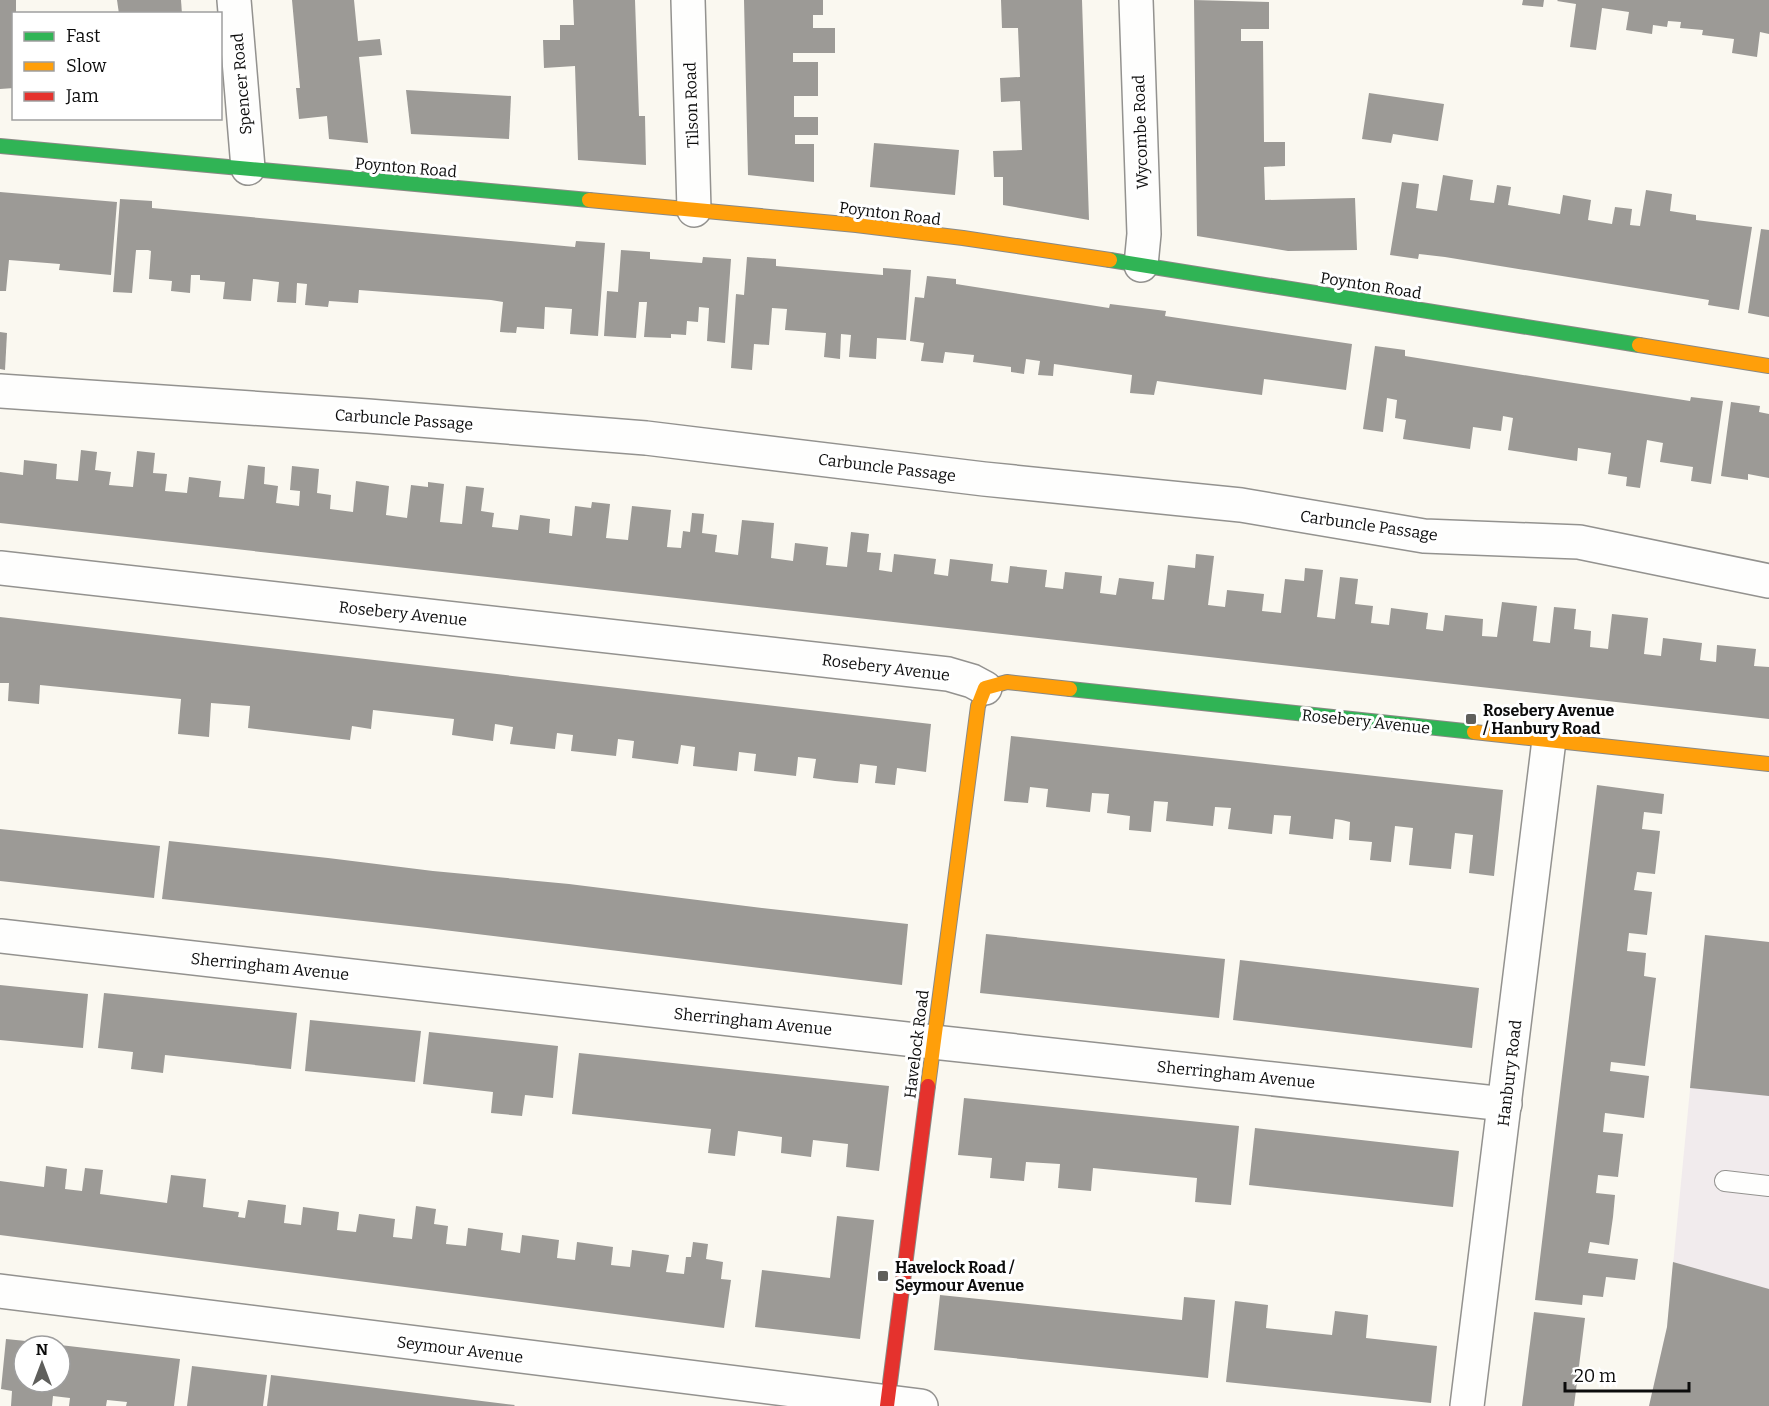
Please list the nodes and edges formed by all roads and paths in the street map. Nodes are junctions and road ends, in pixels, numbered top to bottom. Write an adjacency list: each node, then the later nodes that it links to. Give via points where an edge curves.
1 (234, 0): 5 (street, Spencer Road)
2 (688, 0): 6 (street, Tilson Road)
3 (1136, 0): 7 (street, Wycombe Road)
4 (0, 146): 5 (street, Poynton Road)
5 (248, 168): 6 (street, Poynton Road)
6 (694, 210): 7 (street, Poynton Road, via 867,226)
7 (1142, 265): 8 (street, Poynton Road)
8 (1769, 366)
9 (0, 392): 11 (street, Carbuncle Passage, via 646,438 1241,505 1424,536 1579,542)
10 (0, 568): 12 (street, Rosebery Avenue, via 948,674)
11 (1769, 580)
12 (985, 688): 13 (street, Rosebery Avenue, via 1007,682); 16 (street, Havelock Road, via 975,726)
13 (1549, 740): 14 (street, Rosebery Avenue); 17 (street, Hanbury Road)
14 (1769, 764)
15 (0, 936): 16 (street, Sherringham Avenue)
16 (933, 1042): 17 (street, Sherringham Avenue); 21 (street, Havelock Road)
17 (1505, 1104): 23 (street, Hanbury Road)
18 (1725, 1181): 19 (lane)
19 (1769, 1186)
20 (0, 1291): 21 (street, Seymour Avenue)
21 (887, 1404): 22 (street, Seymour Avenue)
22 (921, 1406)
23 (1467, 1406)

